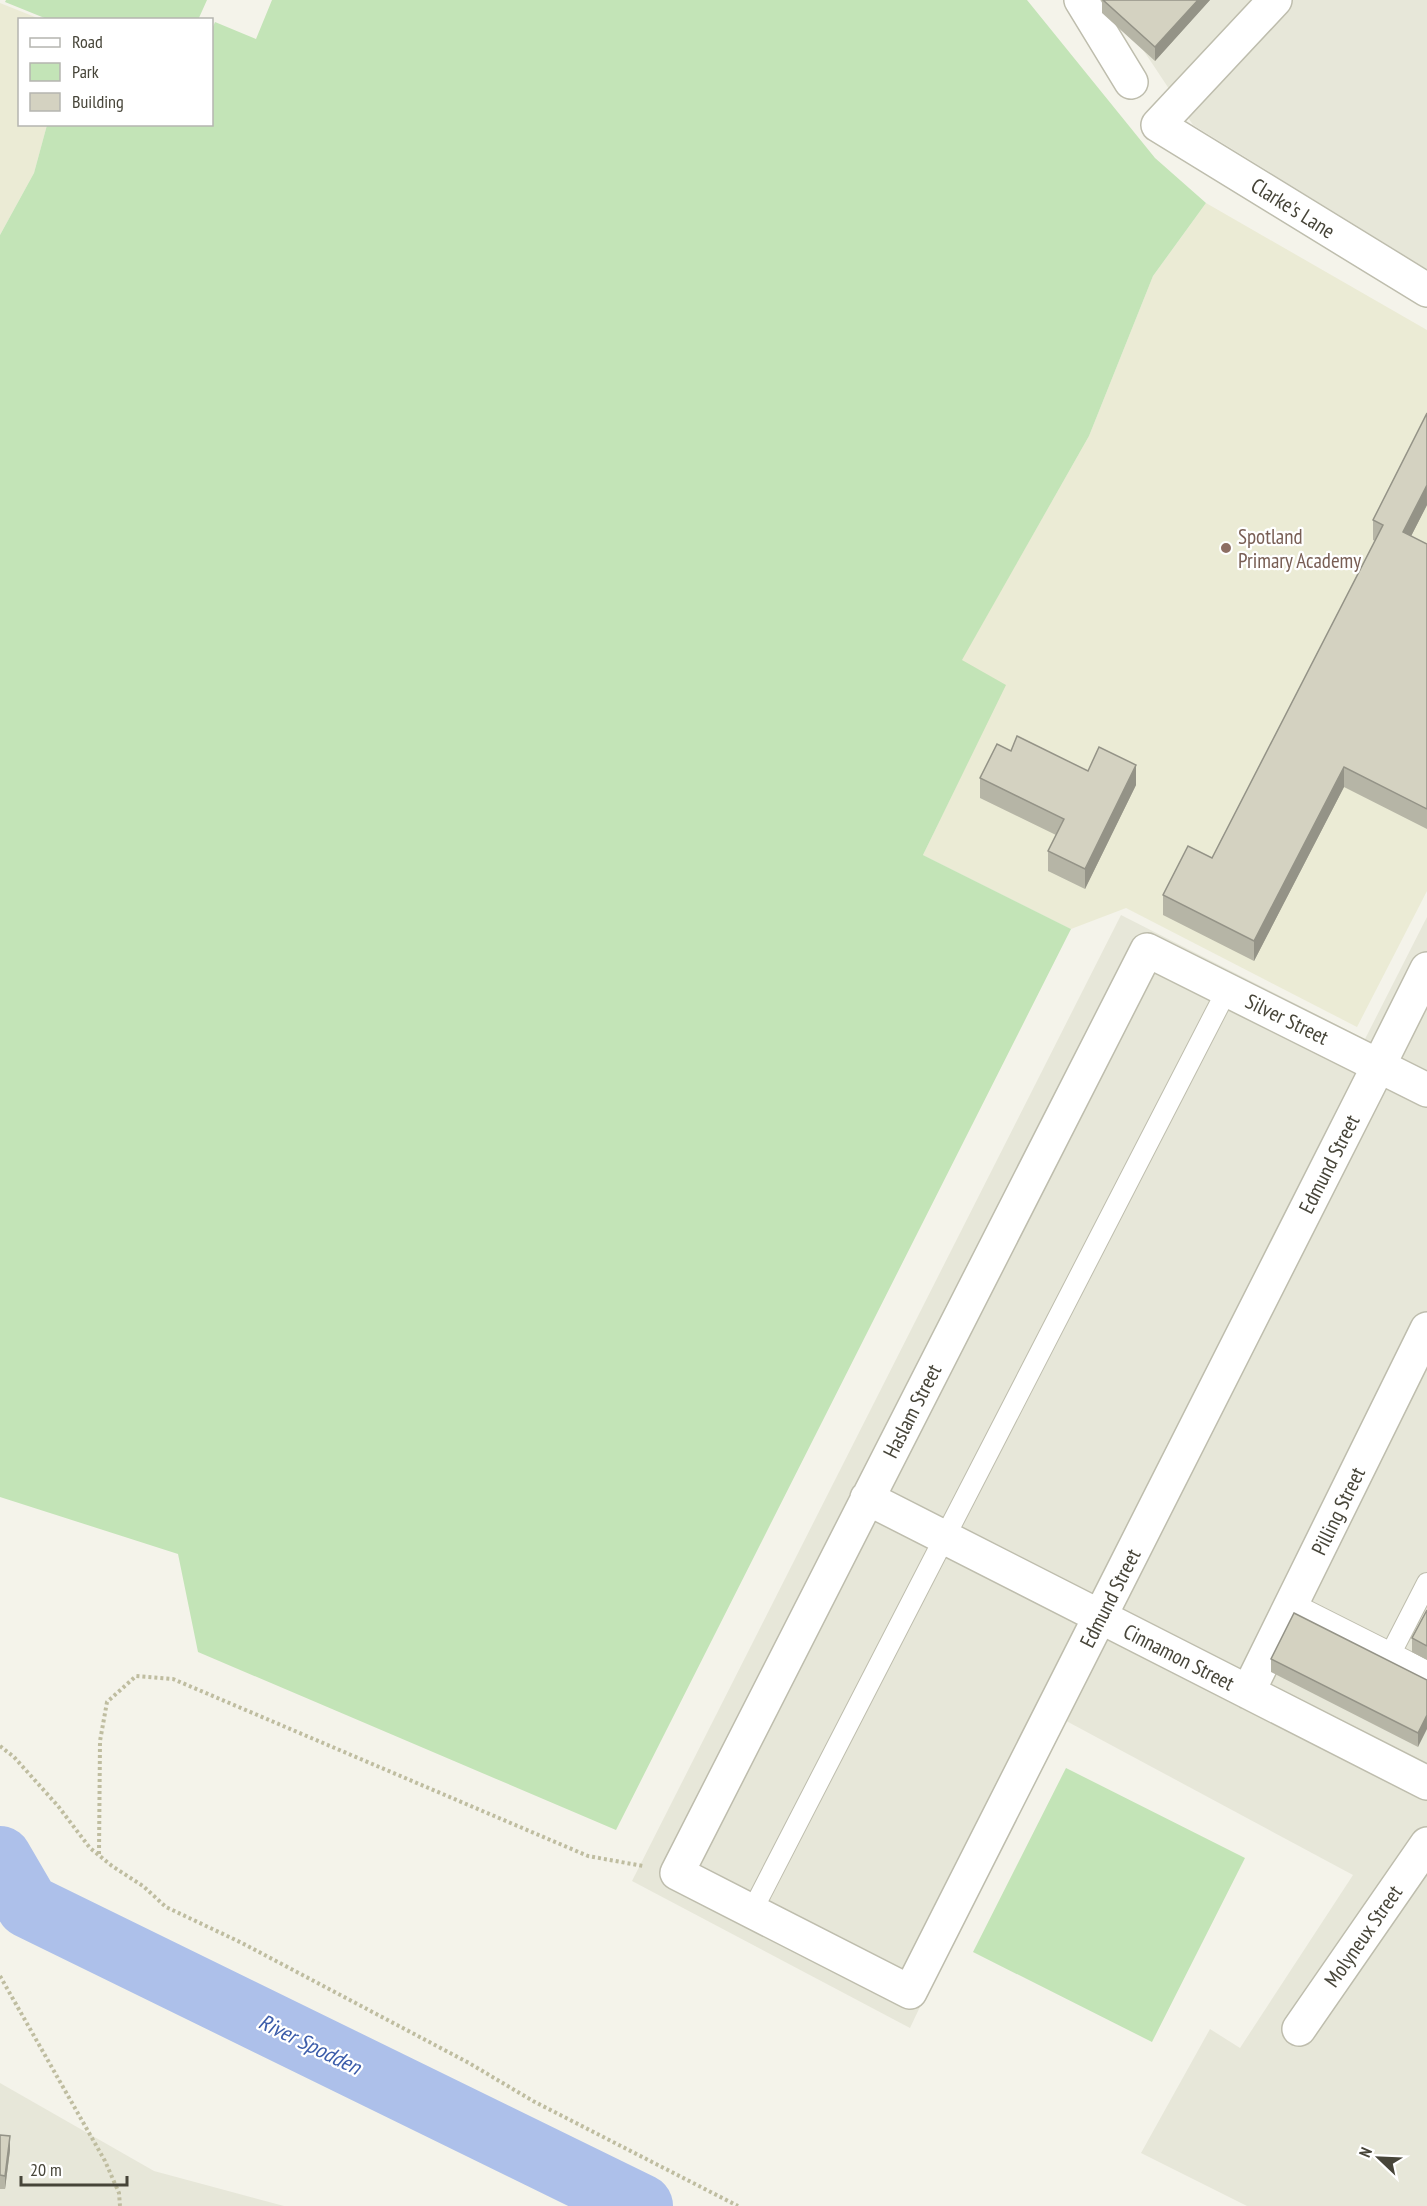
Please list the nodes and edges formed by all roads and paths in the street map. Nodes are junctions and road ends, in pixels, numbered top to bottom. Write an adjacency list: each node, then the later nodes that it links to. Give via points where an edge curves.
1 (1275, 0): 4 (street, Clarke's Lane, via 1158,125)
2 (1093, 6): 3 (street)
3 (1131, 82)
4 (1427, 290)
5 (1147, 950): 7 (street, Silver Street); 11 (street, Haslam Street)
6 (1427, 969): 8 (street, Edmund Street)
7 (1227, 990): 8 (street, Silver Street); 12 (lane)
8 (1379, 1065): 9 (street, Silver Street); 15 (street, Edmund Street)
9 (1427, 1090)
10 (1427, 1329): 14 (street, Pilling Street)
11 (867, 1498): 12 (street, Cinnamon Street); 23 (street, Haslam Street)
12 (944, 1537): 15 (street, Cinnamon Street); 24 (lane)
13 (1427, 1583): 16 (lane)
14 (1292, 1603): 16 (lane); 18 (street, Pilling Street)
15 (1100, 1617): 18 (street, Cinnamon Street); 24 (street, Edmund Street, via 910,1992)
16 (1391, 1653): 17 (lane)
17 (1427, 1671)
18 (1248, 1692): 20 (street, Cinnamon Street)
19 (0, 1746): 22 (path)
20 (1427, 1783)
21 (1427, 1844): 26 (street, Molyneux Street)
22 (99, 1855): 23 (path, via 100,1741 107,1702 136,1676 173,1679 588,1856); 28 (path, via 166,1907 242,1942 533,2101)
23 (676, 1872): 24 (street, Edmund Street)
24 (752, 1911)
25 (0, 1976): 27 (path, via 105,2161 119,2193)
26 (1299, 2029)
27 (120, 2206)
28 (738, 2206)

